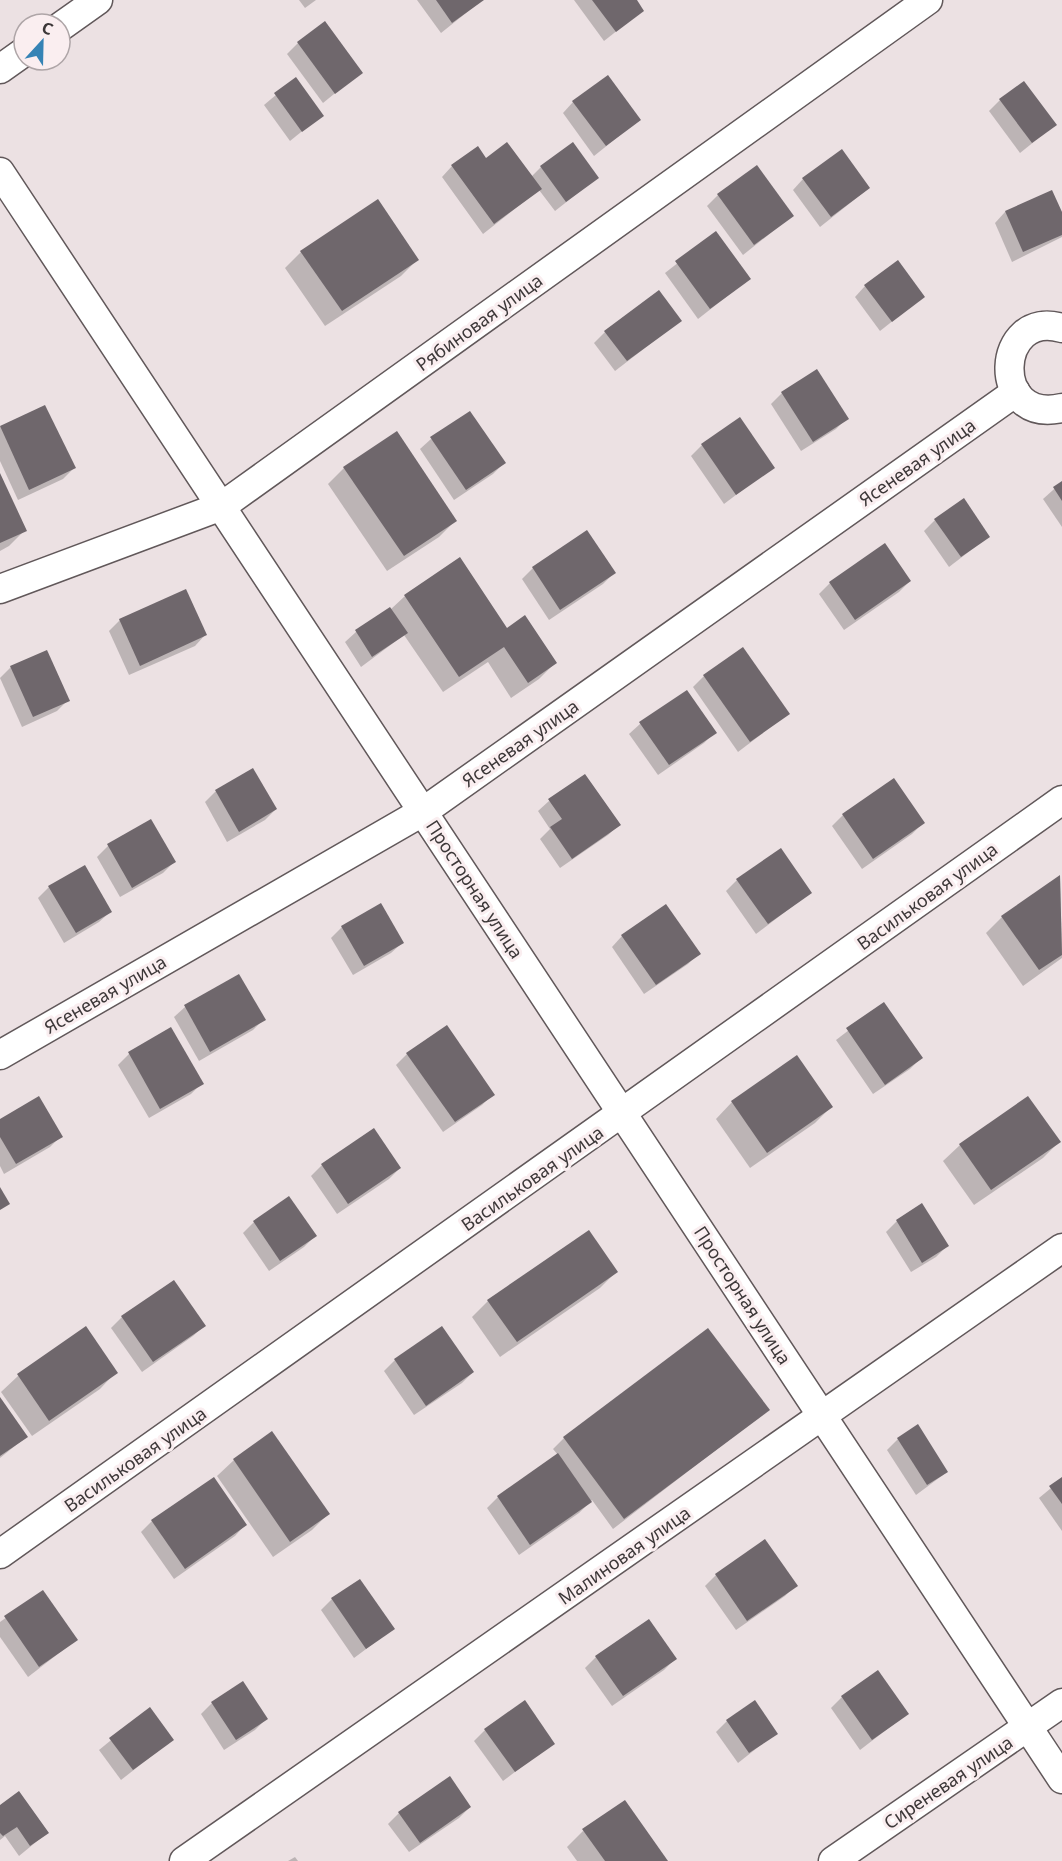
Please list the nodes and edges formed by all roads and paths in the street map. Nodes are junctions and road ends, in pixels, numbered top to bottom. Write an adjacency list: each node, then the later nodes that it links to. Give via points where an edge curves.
1 (98, 0): 3 (street)
2 (928, 0): 8 (street, Рябиновая улица)
3 (72, 18)
4 (0, 172): 8 (street, Просторная улица)
5 (1062, 328): 6 (street, via 1036,328 1018,340 1009,360 1010,382)
6 (1016, 392): 7 (street, via 1042,410); 11 (street, Ясеневая улица)
7 (1062, 408)
8 (222, 506): 9 (street, Рябиновая улица); 11 (street, Просторная улица)
9 (0, 589)
10 (1062, 800): 13 (street, Васильковая улица)
11 (424, 811): 12 (street, Ясеневая улица); 13 (street, Просторная улица)
12 (0, 1055)
13 (624, 1113): 15 (street, Просторная улица); 16 (street, Васильковая улица)
14 (1062, 1248): 15 (street, Малиновая улица)
15 (823, 1416): 18 (street, Просторная улица); 20 (street, Малиновая улица)
16 (0, 1554)
17 (1062, 1703): 18 (street, Сиреневая улица)
18 (1028, 1728): 19 (street, Просторная улица); 21 (street, Сиреневая улица)
19 (1062, 1779)
20 (184, 1861)
21 (833, 1861)

